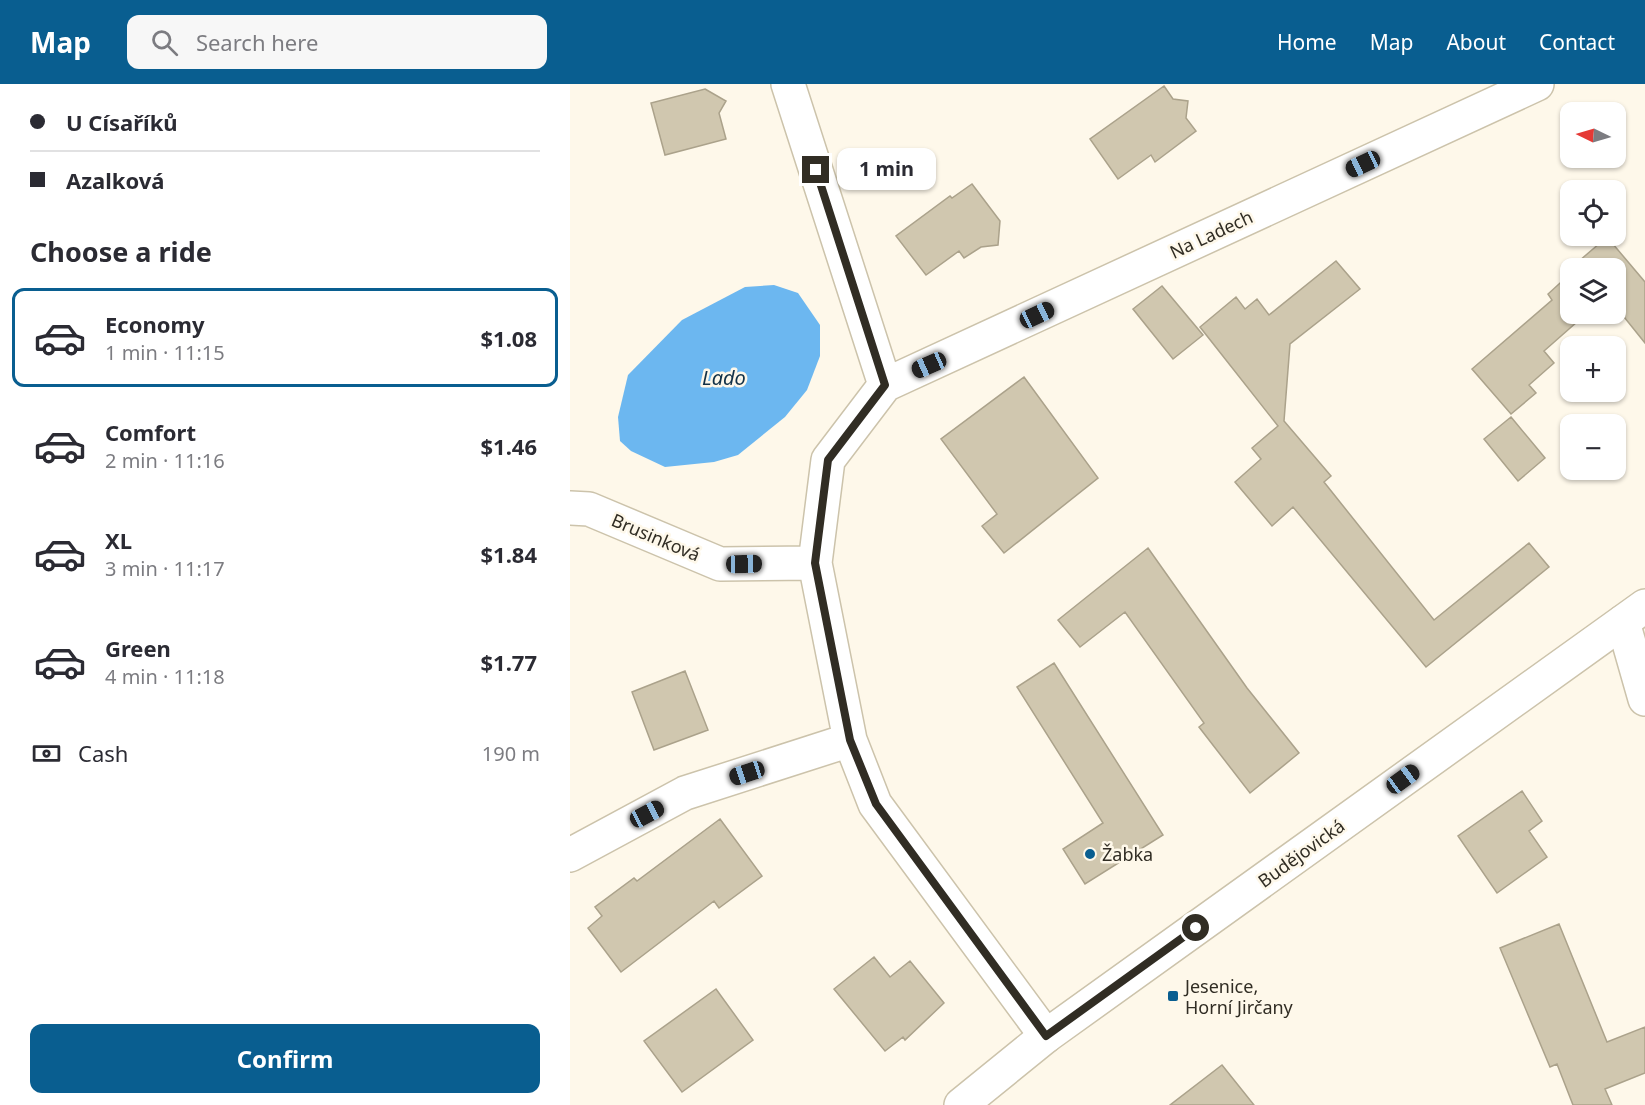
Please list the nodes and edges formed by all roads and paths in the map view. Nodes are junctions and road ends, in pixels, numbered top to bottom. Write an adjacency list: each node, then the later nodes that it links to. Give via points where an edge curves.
1 (788, 84): 3 (street)
2 (1537, 84): 3 (street, Na Ladech)
3 (885, 385): 5 (street, via 828,460)
4 (576, 503): 5 (street, Brusinková, via 720,564)
5 (815, 563): 8 (street)
6 (1634, 614): 7 (street); 10 (street, Budějovická)
7 (1645, 699)
8 (850, 740): 9 (street, via 686,793); 10 (street, via 876,804)
9 (570, 855)
10 (1046, 1036): 11 (street, Budějovická)
11 (961, 1105)

